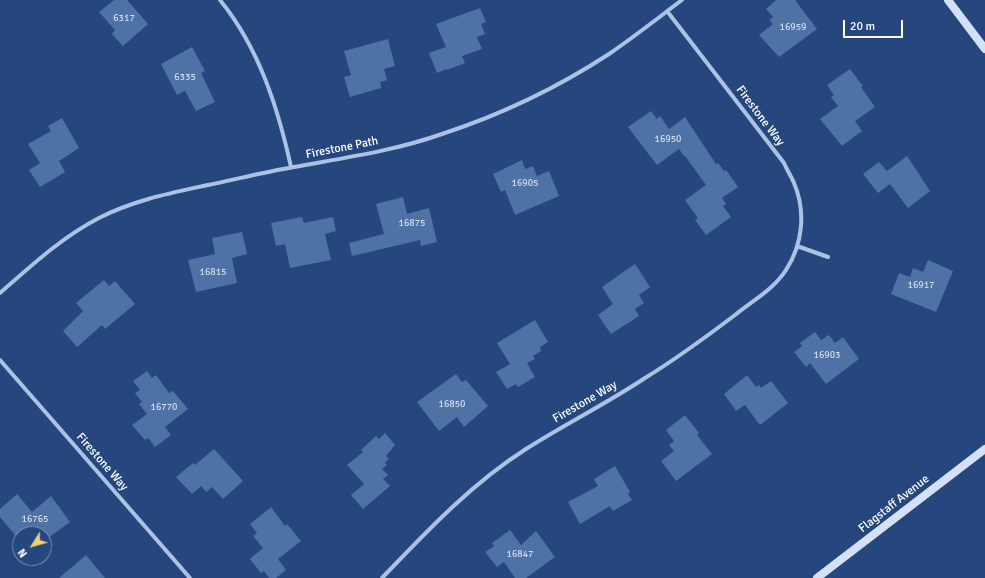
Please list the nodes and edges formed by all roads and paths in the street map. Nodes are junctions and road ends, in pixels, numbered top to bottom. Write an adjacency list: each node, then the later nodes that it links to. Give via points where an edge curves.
1 (220, 0): 6 (street, via 248,41 263,73 275,104)
2 (682, 0): 4 (street, Firestone Path)
3 (948, 0): 5 (street)
4 (667, 11): 6 (street, Firestone Path, via 609,54 513,107 440,135 370,153); 7 (street, Firestone Way, via 784,164 801,204 802,225)
5 (985, 49)
6 (291, 168): 9 (street, Firestone Path, via 167,194 133,203 100,217 70,235)
7 (797, 246): 8 (street); 13 (street, Firestone Way, via 786,271 766,291 646,378 526,448 493,472 431,527)
8 (828, 257)
9 (0, 293)
10 (0, 360): 12 (street, Firestone Way)
11 (985, 449): 14 (street, Flagstaff Avenue)
12 (190, 578)
13 (382, 578)
14 (817, 578)

